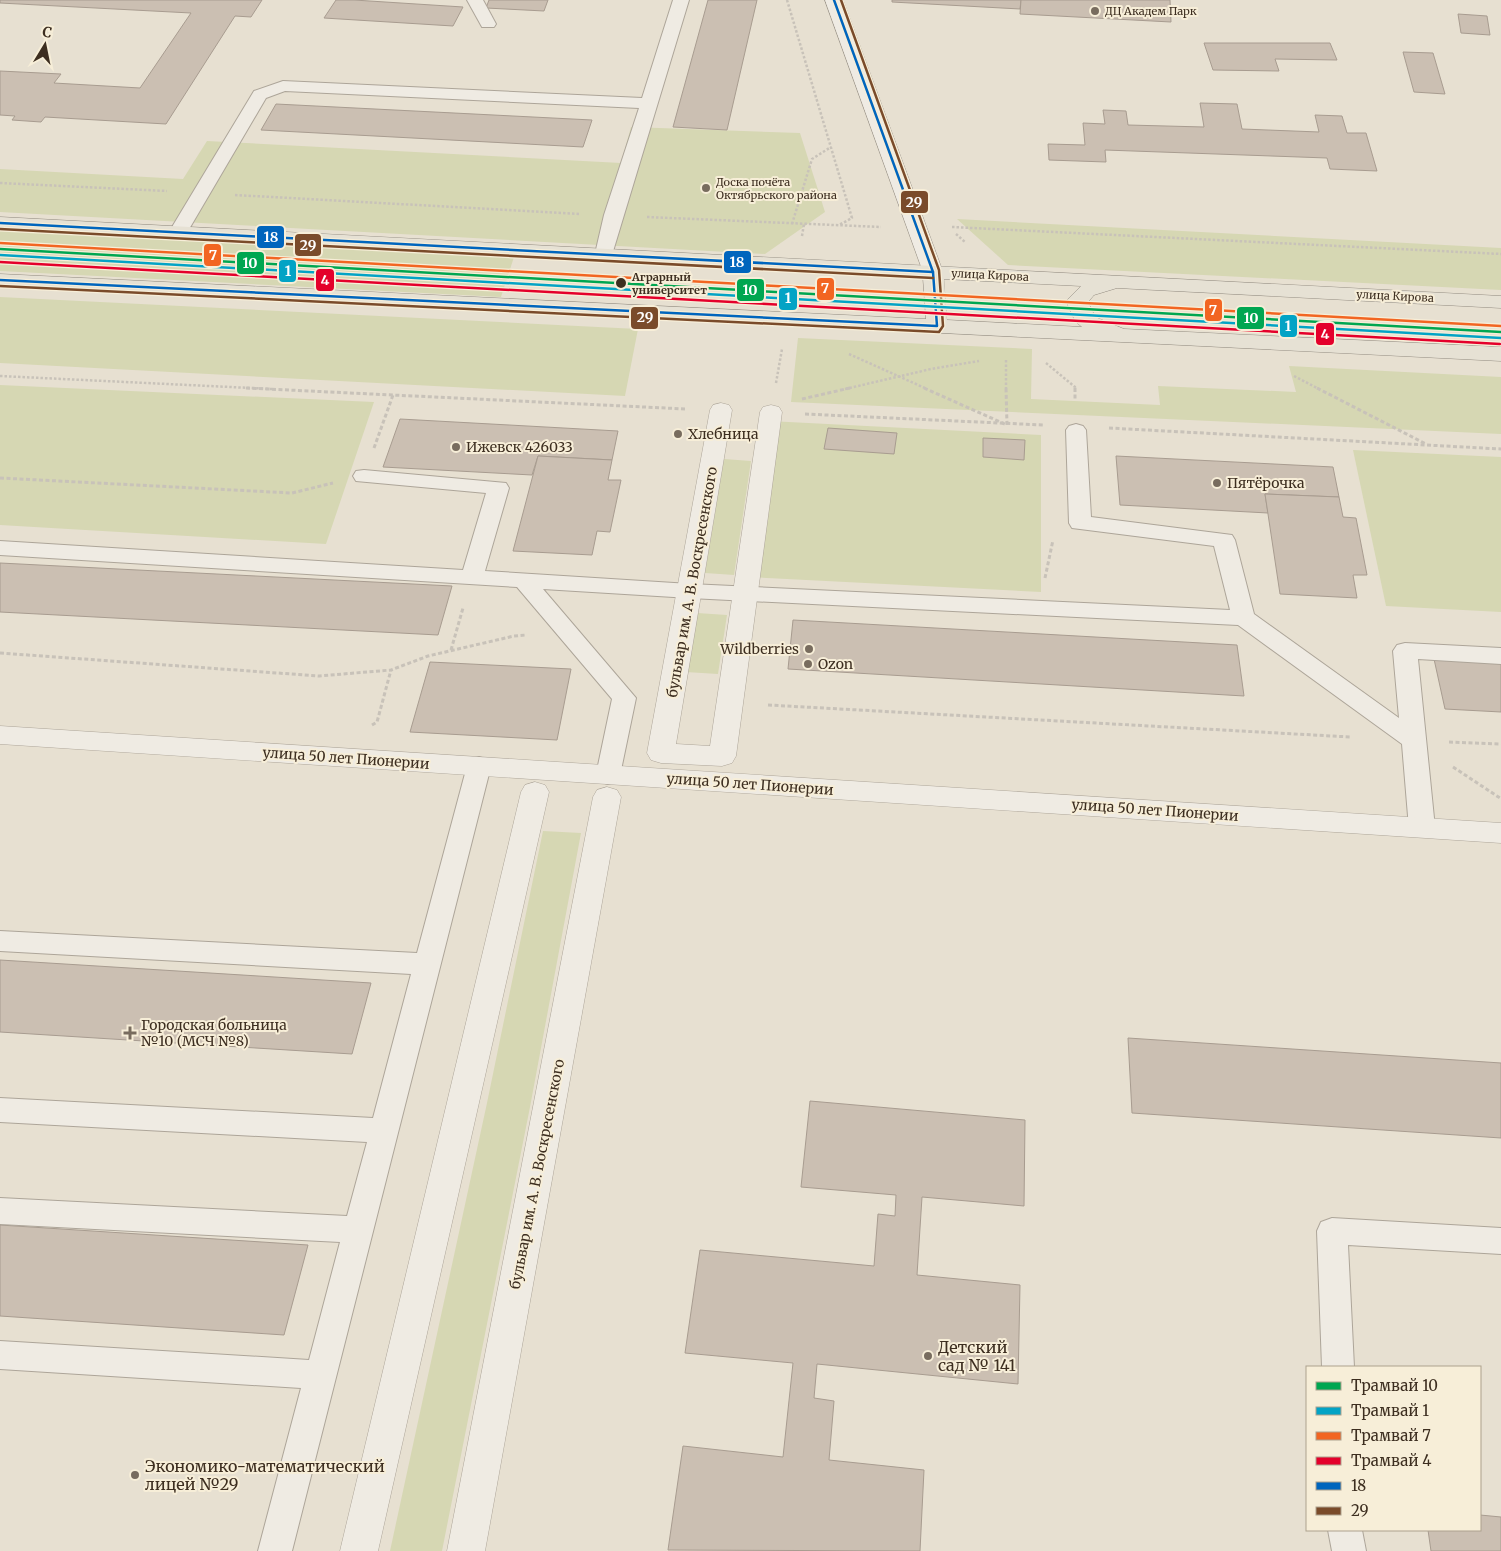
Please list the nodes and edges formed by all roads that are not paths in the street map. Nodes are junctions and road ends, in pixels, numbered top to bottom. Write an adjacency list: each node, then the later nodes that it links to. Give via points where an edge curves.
1 (475, 0): 4 (lane)
2 (681, 0): 5 (lane)
3 (834, 0): 9 (street)
4 (488, 24)
5 (648, 103): 7 (lane, via 283,86 260,95); 8 (lane)
6 (0, 223): 7 (main road, улица Кирова)
7 (178, 232): 8 (main road, улица Кирова)
8 (604, 254): 9 (main road, улица Кирова)
9 (934, 272): 11 (main road, улица Кирова); 13 (main road)
10 (0, 280): 13 (main road)
11 (1116, 282): 12 (main road, улица Кирова); 14 (main road, via 1087,291 1077,301 1086,321)
12 (1501, 302)
13 (937, 326): 14 (main road)
14 (1121, 335): 15 (main road)
15 (1501, 354)
16 (721, 410): 23 (street, бульвар им. А. В. Воскресенского)
17 (772, 410): 24 (street)
18 (1076, 428): 25 (lane, via 1080,523 1224,540)
19 (364, 476): 21 (lane, via 498,488)
20 (0, 548): 21 (lane)
21 (472, 577): 22 (lane)
22 (523, 580): 23 (lane); 30 (lane, via 624,698)
23 (690, 591): 24 (lane); 24 (street, бульвар им. А. В. Воскресенского, via 661,753 722,756)
24 (745, 592): 25 (lane)
25 (1243, 618): 28 (lane)
26 (1501, 656): 28 (lane, via 1405,651)
27 (0, 736): 29 (street, улица 50 лет Пионерии)
28 (1413, 740): 32 (lane)
29 (479, 766): 30 (street, улица 50 лет Пионерии); 35 (lane)
30 (607, 786): 32 (street, улица 50 лет Пионерии); 47 (street, бульвар им. А. В. Воскресенского)
31 (535, 792): 46 (street)
32 (1422, 828): 33 (street, улица 50 лет Пионерии)
33 (1501, 833)
34 (0, 941): 35 (lane)
35 (427, 964): 37 (lane)
36 (0, 1110): 37 (lane)
37 (384, 1131): 39 (lane)
38 (0, 1211): 39 (lane)
39 (358, 1230): 43 (lane)
40 (1501, 1240): 42 (lane, via 1332,1231)
41 (0, 1355): 43 (lane)
42 (1338, 1366)
43 (321, 1375): 45 (lane)
44 (1345, 1531): 48 (lane)
45 (275, 1551)
46 (359, 1551)
47 (466, 1551)
48 (1349, 1551)

